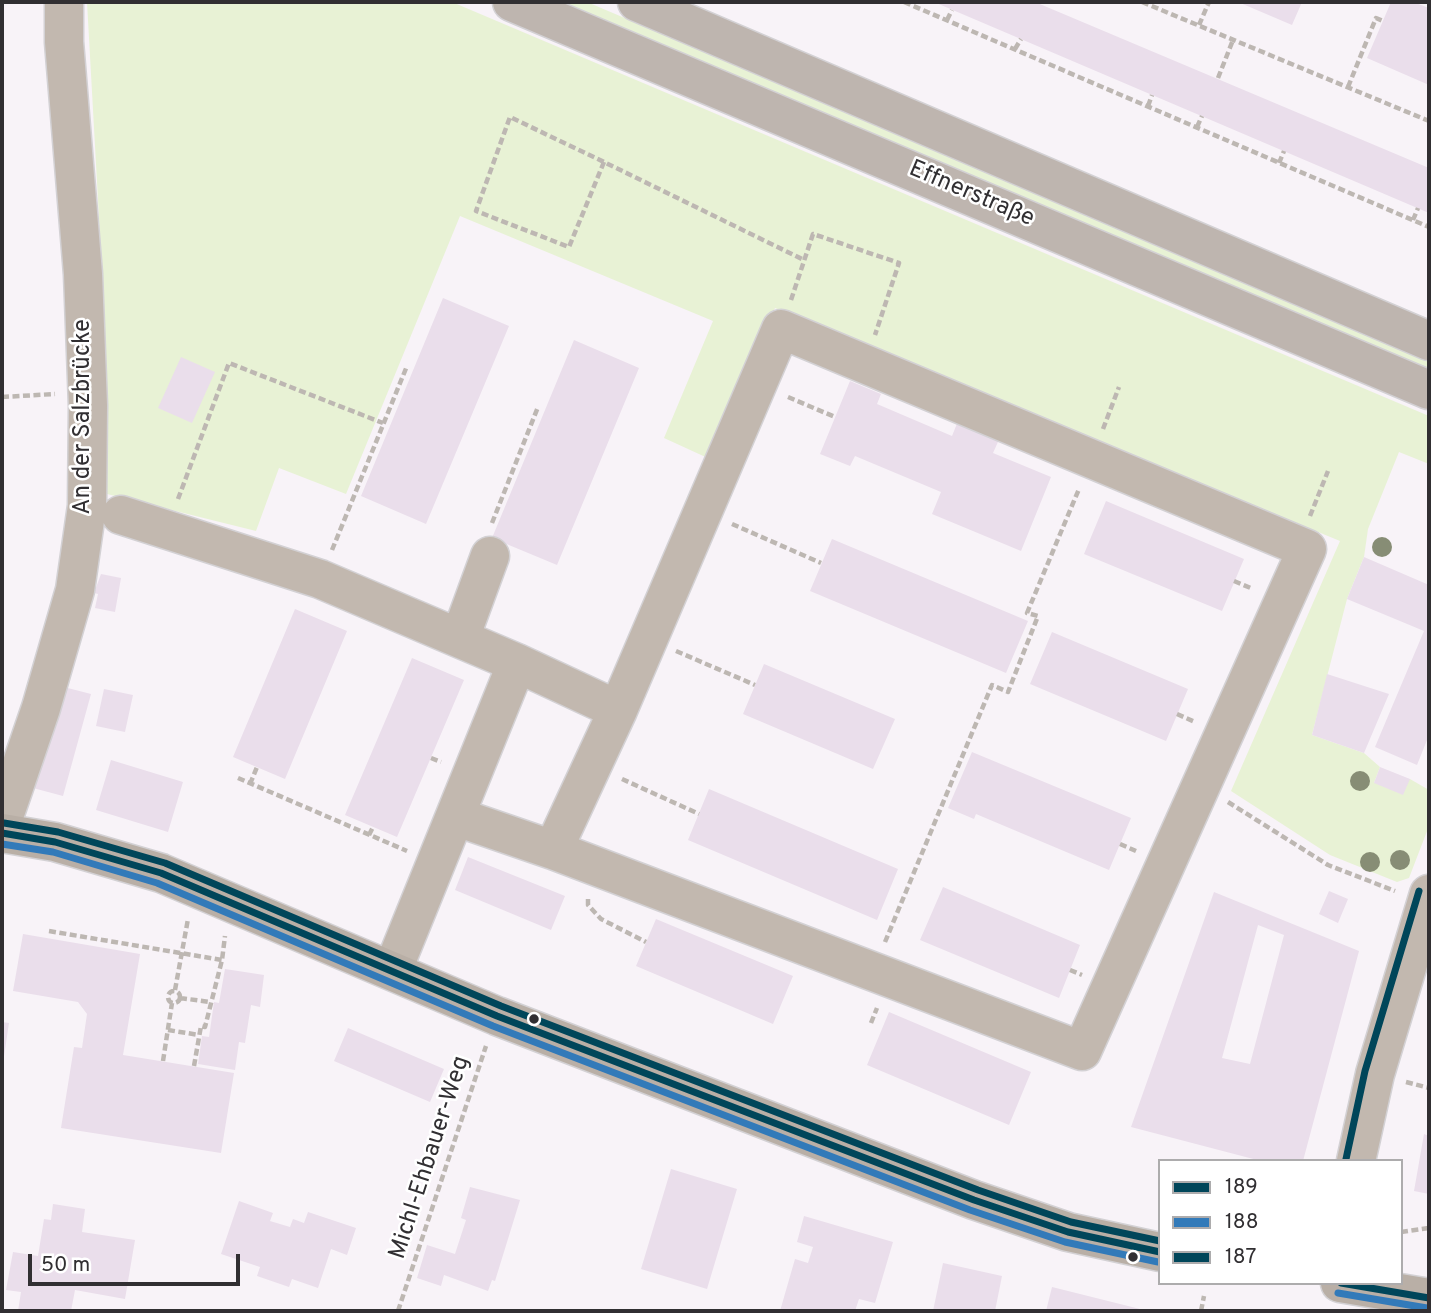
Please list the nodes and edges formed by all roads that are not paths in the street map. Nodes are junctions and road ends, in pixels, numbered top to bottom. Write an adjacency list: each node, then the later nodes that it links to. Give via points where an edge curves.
1 (64, 2): 12 (street, An der Salzbrücke, via 83,274 87,506 75,590)
2 (512, 2): 5 (highway, Effnerstraße)
3 (637, 2): 4 (highway, Effnerstraße)
4 (1429, 341)
5 (1429, 390)
6 (121, 515): 8 (street, via 320,579)
7 (490, 542): 8 (street)
8 (460, 638): 9 (street)
9 (517, 663): 10 (street); 11 (street)
10 (618, 709): 14 (street); 14 (street, via 781,329 1307,549 1082,1051)
11 (457, 817): 14 (street); 16 (street)
12 (2, 822)
13 (2, 833): 16 (main road, via 55,842 161,873)
14 (553, 850)
15 (1428, 897): 17 (street, via 1375,1074)
16 (393, 969): 18 (main road, via 497,1016 974,1200 1069,1232)
17 (1356, 1159)
18 (1158, 1252)
19 (1352, 1285): 20 (main road)
20 (1429, 1298)

